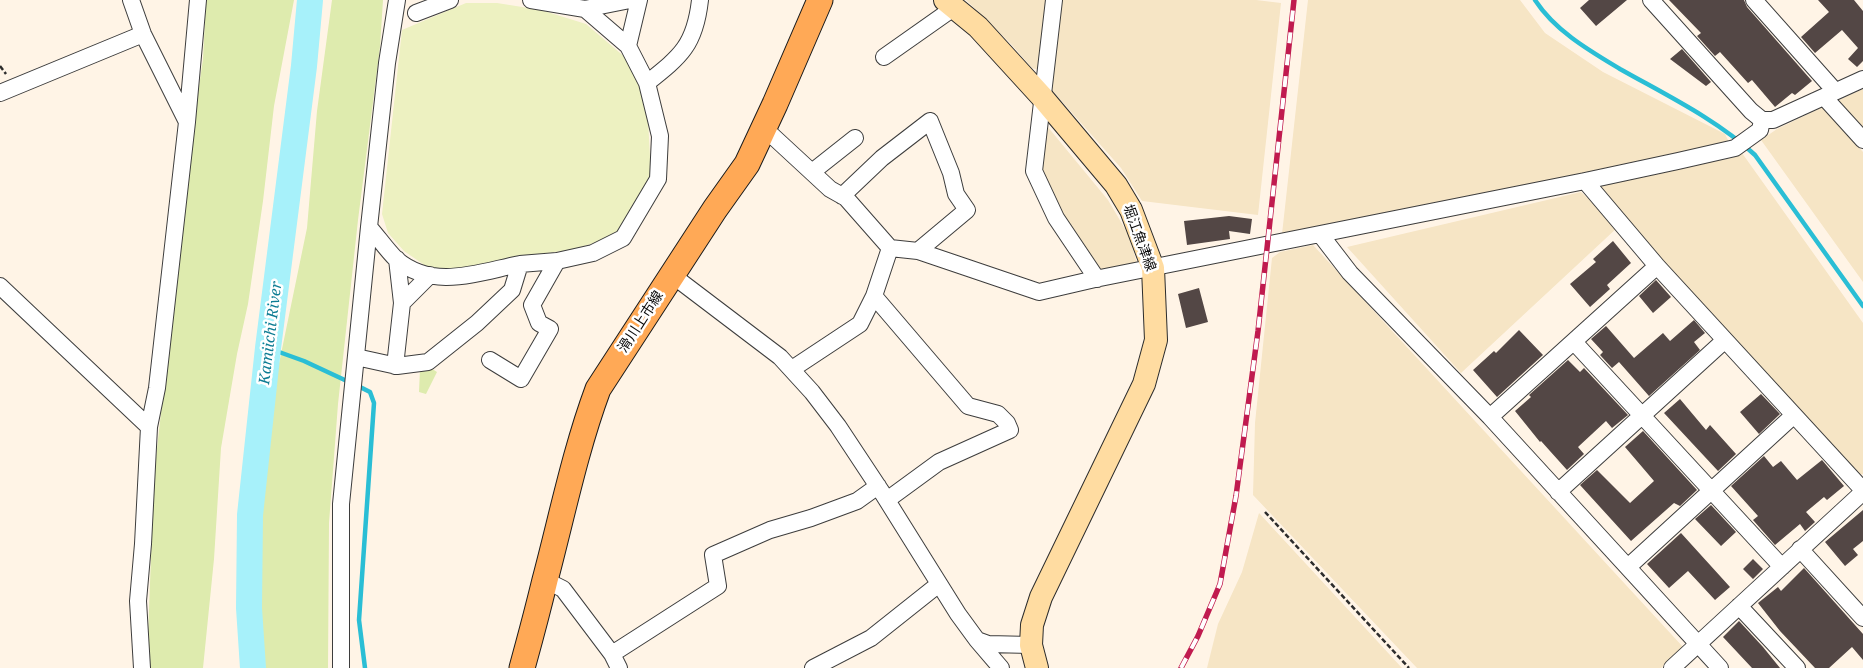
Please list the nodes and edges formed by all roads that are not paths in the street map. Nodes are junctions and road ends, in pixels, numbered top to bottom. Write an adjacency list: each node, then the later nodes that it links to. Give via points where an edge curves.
1 (131, 0): 16 (street)
2 (198, 0): 25 (street)
3 (397, 0): 32 (street)
4 (450, 0): 15 (street)
5 (530, 0): 14 (street)
6 (630, 0): 14 (street)
7 (639, 0): 17 (street)
8 (700, 0): 20 (street, via 698,20 690,42 676,60)
9 (820, 0): 26 (main road, 滑川上市線)
10 (1054, 0): 23 (street)
11 (1651, 0): 24 (street)
12 (1754, 0): 22 (street)
13 (950, 4): 18 (street); 23 (main road, 堀江魚津線, via 978,27)
14 (585, 9): 17 (street)
15 (416, 13)
16 (143, 34): 21 (street); 25 (street)
17 (628, 46): 20 (street)
18 (884, 57)
19 (1863, 78): 22 (street)
20 (647, 82): 37 (street, via 660,136 658,179 623,238 593,253)
21 (0, 93)
22 (1830, 94): 24 (street, via 1772,120); 28 (street)
23 (1042, 97): 40 (main road, 堀江魚津線, via 1116,185 1131,210); 43 (street, via 1034,171 1056,218)
24 (1762, 120): 30 (street, via 1760,130 1735,148)
25 (187, 122): 56 (street, via 157,388)
26 (764, 128): 29 (street); 42 (main road, 滑川上市線, via 747,164)
27 (855, 138): 29 (street)
28 (1863, 140)
29 (812, 172): 31 (street)
30 (1585, 181): 33 (street); 39 (street)
31 (842, 196): 34 (street); 35 (street, via 882,158 930,120 956,194 967,210)
32 (369, 227): 36 (street); 49 (street)
33 (1320, 234): 40 (street); 55 (street, via 1350,273)
34 (890, 248): 35 (street); 45 (street)
35 (918, 251): 43 (street, via 1039,292)
36 (397, 259): 41 (street, via 420,274); 46 (street)
37 (557, 261): 38 (street); 50 (street, via 532,305 539,323 550,329 521,379)
38 (520, 264): 41 (street, via 451,278); 51 (street, via 512,290 478,323 428,362)
39 (1656, 266): 47 (street); 48 (street)
40 (1153, 268): 43 (street); 69 (main road, 堀江魚津線, via 1156,340 1144,384 1041,598 1032,625)
41 (430, 275): 46 (street)
42 (672, 275): 52 (street); 64 (main road, 滑川上市線, via 598,389 569,481)
43 (1097, 279)
44 (0, 286): 56 (street)
45 (874, 296): 52 (street, via 860,324); 60 (street, via 968,406 998,414 1010,430 939,462)
46 (402, 303): 51 (street)
47 (1725, 340): 53 (street); 54 (street)
48 (1574, 342): 54 (street); 55 (street)
49 (356, 357): 51 (street); 73 (street, via 341,504)
50 (490, 360)
51 (395, 366)
52 (792, 368): 60 (street, via 838,426)
53 (1794, 415): 57 (street); 58 (street)
54 (1642, 416): 57 (street); 59 (street)
55 (1490, 417): 59 (street)
56 (149, 426): 72 (street, via 138,601)
57 (1711, 490): 62 (street); 63 (street)
58 (1863, 491): 61 (street)
59 (1558, 492): 63 (street)
60 (883, 493): 65 (street); 71 (street, via 770,530 713,555 718,586)
61 (1800, 550): 62 (street); 67 (street)
62 (1782, 566): 66 (street)
63 (1628, 568): 70 (street)
64 (545, 580): 71 (street, via 563,589); 74 (main road, 滑川上市線)
65 (939, 584): 68 (street); 75 (street, via 871,638)
66 (1739, 606): 70 (street); 80 (street)
67 (1863, 618)
68 (977, 640): 69 (street, via 988,644); 76 (street)
69 (1031, 644): 77 (main road, 堀江魚津線)
70 (1698, 644): 78 (street); 79 (street)
71 (616, 661)
72 (142, 668)
73 (341, 668)
74 (522, 668)
75 (813, 668)
76 (1001, 668)
77 (1037, 668)
78 (1672, 668)
79 (1720, 668)
80 (1797, 668)

